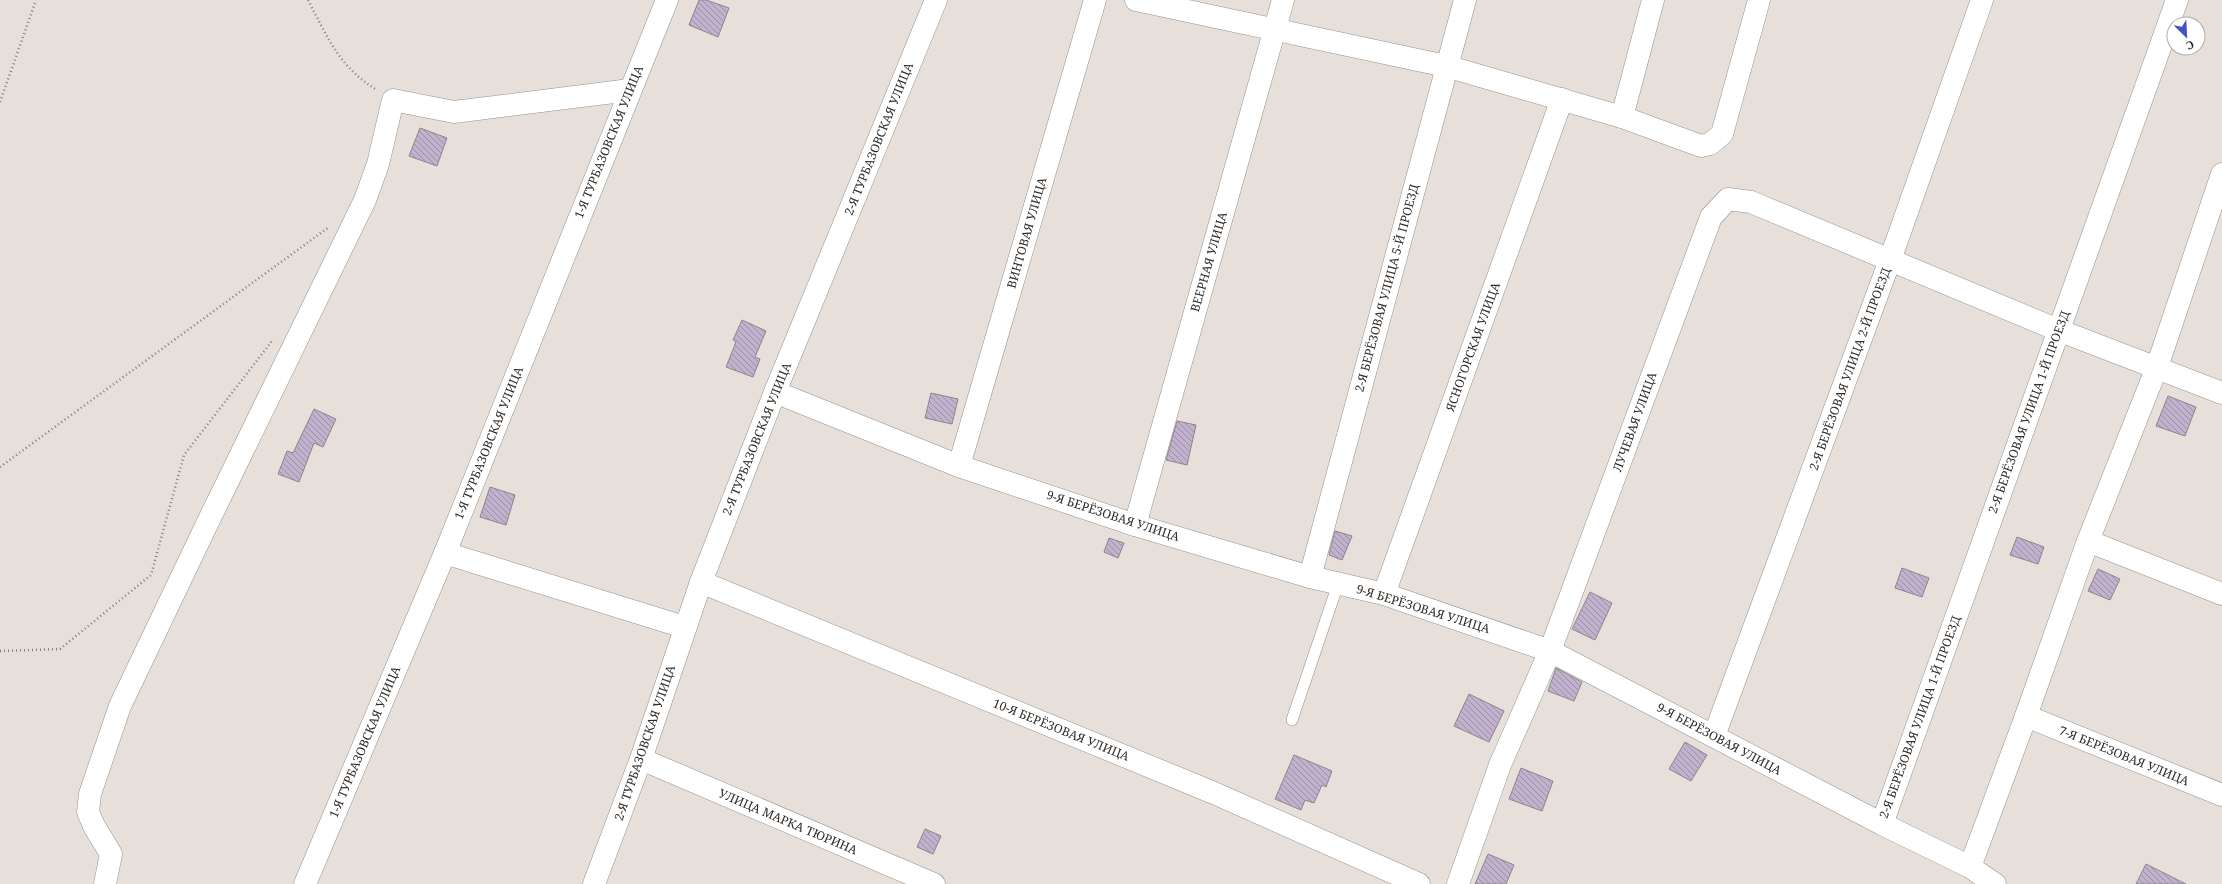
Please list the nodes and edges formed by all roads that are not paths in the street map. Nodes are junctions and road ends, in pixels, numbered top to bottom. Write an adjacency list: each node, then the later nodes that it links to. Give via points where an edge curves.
1 (667, 0): 13 (street, 1-Я ТУРБАЗОВСКАЯ УЛИЦА)
2 (936, 0): 20 (street, 2-Я ТУРБАЗОВСКАЯ УЛИЦА)
3 (1095, 0): 22 (street, ВИНТОВАЯ УЛИЦА)
4 (1136, 0): 11 (street)
5 (1283, 0): 11 (street, ВЕЕРНАЯ УЛИЦА)
6 (1464, 0): 12 (street, 2-Я БЕРЁЗОВАЯ УЛИЦА 5-Й ПРОЕЗД)
7 (1653, 0): 15 (street)
8 (1759, 0): 15 (street, via 1722,134 1710,144 1701,146)
9 (1982, 0): 17 (street, 2-Я БЕРЁЗОВАЯ УЛИЦА 2-Й ПРОЕЗД)
10 (2177, 0): 18 (street, 2-Я БЕРЁЗОВАЯ УЛИЦА 1-Й ПРОЕЗД)
11 (1275, 29): 12 (street); 23 (street, ВЕЕРНАЯ УЛИЦА)
12 (1446, 66): 14 (street); 26 (street, 2-Я БЕРЁЗОВАЯ УЛИЦА 5-Й ПРОЕЗД)
13 (630, 90): 25 (street, 1-Я ТУРБАЗОВСКАЯ УЛИЦА); 40 (street, via 454,112 393,100 378,164 365,200 120,706 90,794 88,812 111,854)
14 (1562, 100): 15 (street); 29 (street, ЯСНОГОРСКАЯ УЛИЦА)
15 (1622, 118)
16 (2220, 186): 19 (street)
17 (1890, 260): 18 (street); 32 (street, ЛУЧЕВАЯ УЛИЦА, via 1751,202 1728,199 1711,217); 35 (street, 2-Я БЕРЁЗОВАЯ УЛИЦА 2-Й ПРОЕЗД)
18 (2058, 330): 19 (street); 38 (street, 2-Я БЕРЁЗОВАЯ УЛИЦА 1-Й ПРОЕЗД)
19 (2157, 367): 21 (street); 24 (street)
20 (775, 392): 22 (street, 9-Я БЕРЁЗОВАЯ УЛИЦА); 27 (street, 2-Я ТУРБАЗОВСКАЯ УЛИЦА)
21 (2222, 393)
22 (959, 466): 23 (street, 9-Я БЕРЁЗОВАЯ УЛИЦА)
23 (1135, 525): 26 (street, 9-Я БЕРЁЗОВАЯ УЛИЦА)
24 (2088, 541): 30 (street); 33 (street)
25 (445, 553): 31 (street); 41 (street, 1-Я ТУРБАЗОВСКАЯ УЛИЦА)
26 (1310, 577): 28 (street, 9-Я БЕРЁЗОВАЯ УЛИЦА)
27 (701, 582): 31 (street, 2-Я ТУРБАЗОВСКАЯ УЛИЦА); 44 (street, 10-Я БЕРЁЗОВАЯ УЛИЦА, via 1214,793)
28 (1338, 584): 29 (street, 9-Я БЕРЁЗОВАЯ УЛИЦА); 34 (lane)
29 (1384, 594): 32 (street, 9-Я БЕРЁЗОВАЯ УЛИЦА)
30 (2222, 594)
31 (684, 627): 36 (street, 2-Я ТУРБАЗОВСКАЯ УЛИЦА)
32 (1550, 651): 35 (street, 9-Я БЕРЁЗОВАЯ УЛИЦА); 45 (street, ЛУЧЕВАЯ УЛИЦА, via 1500,765)
33 (2026, 716): 37 (street, 7-Я БЕРЁЗОВАЯ УЛИЦА); 39 (street)
34 (1292, 720)
35 (1714, 736): 38 (street, 9-Я БЕРЁЗОВАЯ УЛИЦА)
36 (641, 759): 42 (street, 2-Я ТУРБАЗОВСКАЯ УЛИЦА); 43 (street, УЛИЦА МАРКА ТЮРИНА)
37 (2222, 795)
38 (1882, 824): 39 (street, 9-Я БЕРЁЗОВАЯ УЛИЦА)
39 (1970, 867): 46 (street, 9-Я БЕРЁЗОВАЯ УЛИЦА)
40 (105, 884)
41 (305, 884)
42 (594, 884)
43 (934, 884)
44 (1419, 884)
45 (1458, 884)
46 (1995, 884)

